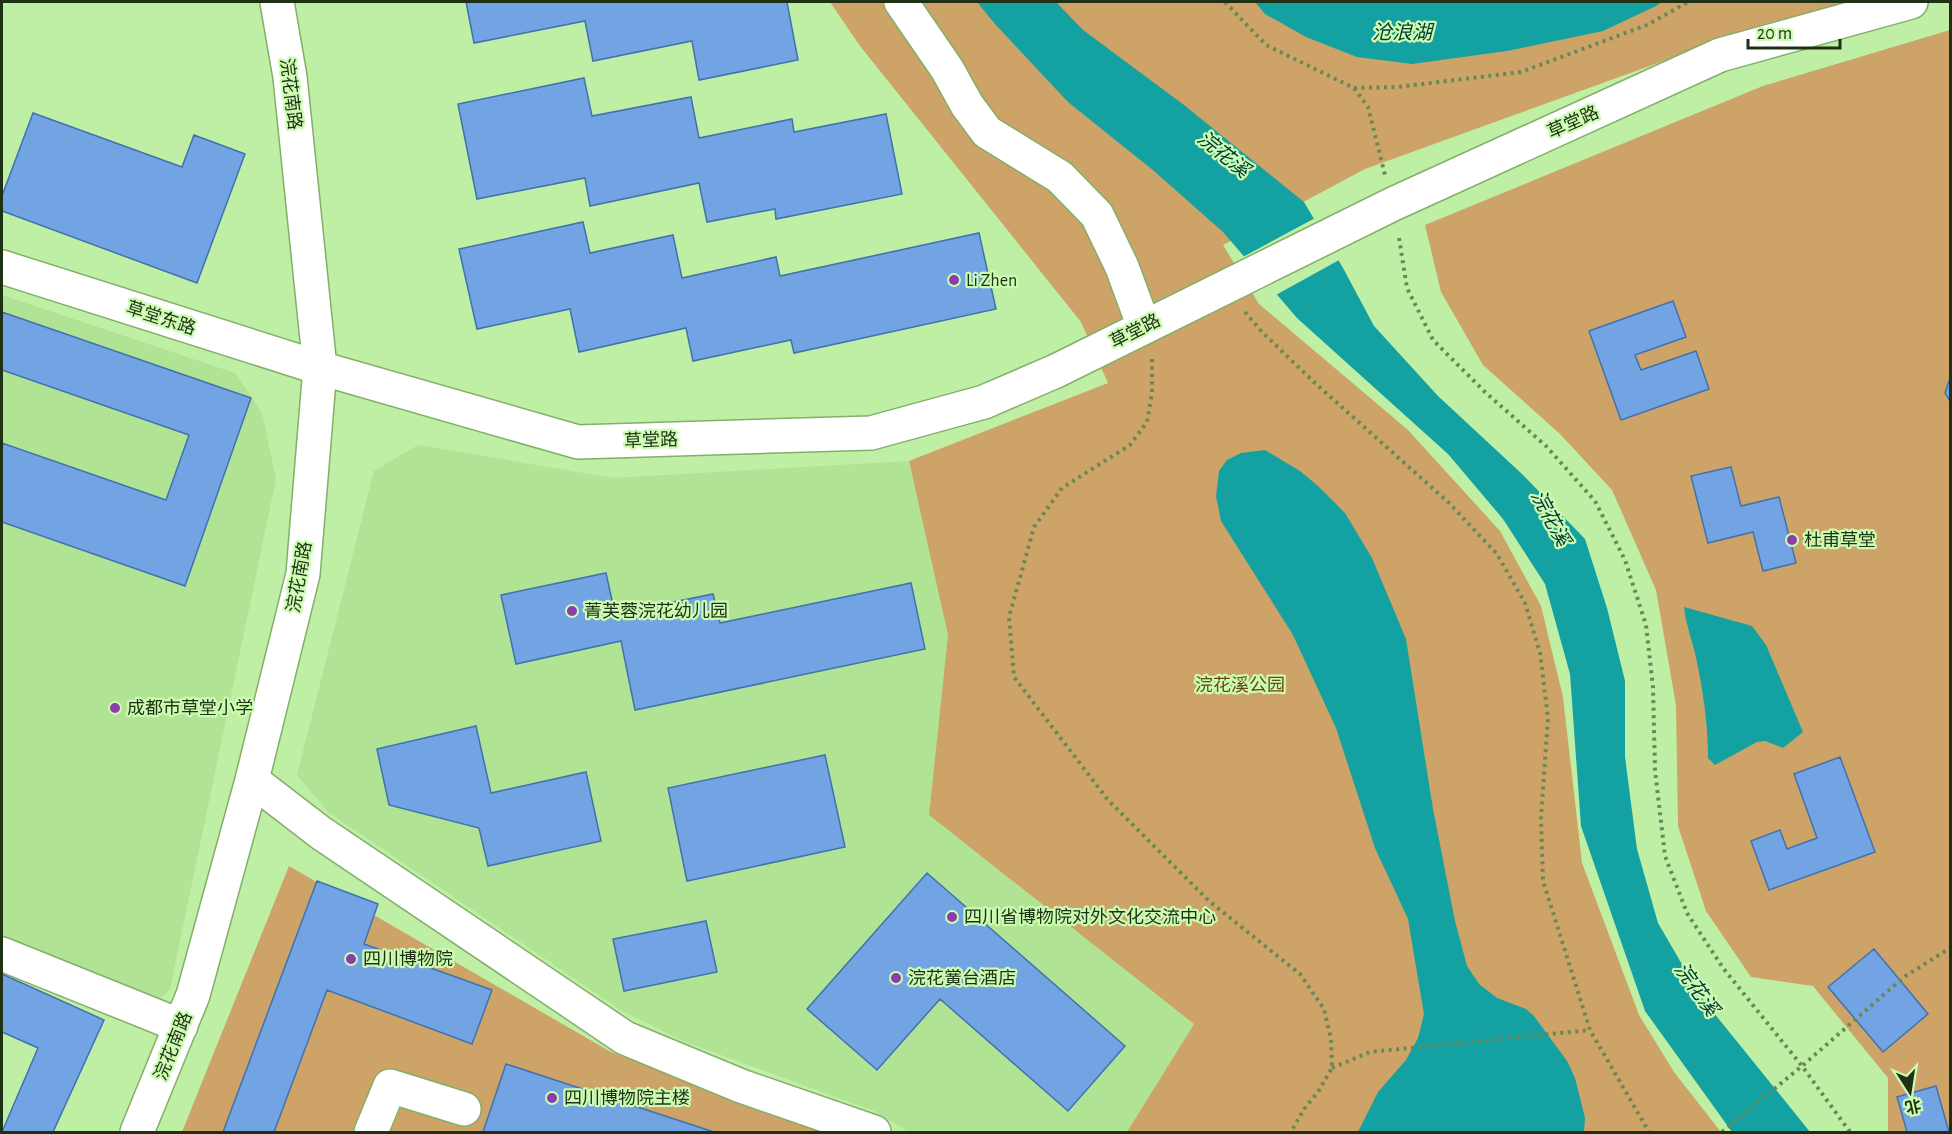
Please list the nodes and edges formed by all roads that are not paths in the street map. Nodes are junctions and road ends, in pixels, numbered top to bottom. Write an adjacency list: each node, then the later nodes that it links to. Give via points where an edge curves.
1 (277, 2): 6 (street, 浣花南路, via 290,77)
2 (901, 2): 5 (street, via 987,132 1060,177 1097,215)
3 (1911, 2): 5 (street, 草堂路, via 1720,55 1356,221)
4 (2, 267): 6 (street, 草堂东路)
5 (1144, 327): 6 (street, 草堂路, via 984,402 871,432 578,442)
6 (320, 368): 7 (street, 浣花南路, via 303,574)
7 (252, 780): 9 (street, 浣花南路); 13 (street, via 321,833 625,1038 741,1086)
8 (2, 954): 9 (street)
9 (181, 1026): 11 (street, 浣花南路)
10 (464, 1108): 12 (street, via 390,1086)
11 (137, 1132)
12 (371, 1132)
13 (874, 1132)

